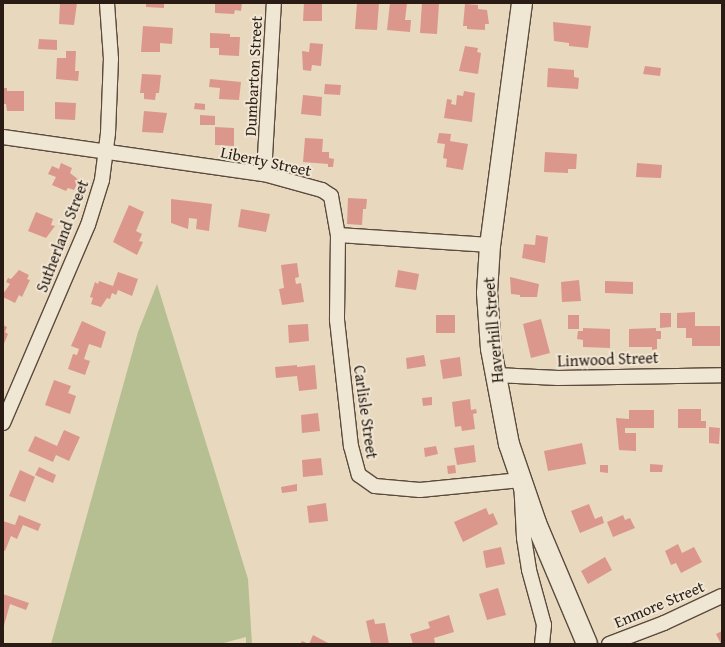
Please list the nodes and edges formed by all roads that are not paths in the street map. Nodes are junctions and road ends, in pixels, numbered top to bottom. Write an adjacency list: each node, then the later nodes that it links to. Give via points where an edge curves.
1 (107, 3): 5 (street, Sutherland Street, via 111,59)
2 (274, 3): 6 (street, Dumbarton Street)
3 (522, 3): 8 (main road, Haverhill Street)
4 (3, 136): 5 (street, Liberty Street)
5 (106, 151): 6 (street, Liberty Street); 11 (street, Sutherland Street, via 102,180 88,226)
6 (264, 174): 7 (street, Liberty Street, via 322,190 331,196)
7 (338, 235): 8 (street); 12 (street, Carlisle Street, via 337,320 351,446 359,475 376,486 420,490)
8 (490, 245): 9 (main road, Haverhill Street, via 488,299)
9 (496, 375): 10 (street, Linwood Street, via 558,378); 12 (main road, Haverhill Street, via 509,444)
10 (722, 375)
11 (3, 423)
12 (521, 480): 14 (street, via 524,538 529,570 544,625); 15 (main road, Haverhill Street)
13 (722, 596): 16 (street, Enmore Street, via 664,623)
14 (542, 644)
15 (587, 644)
16 (609, 644)

